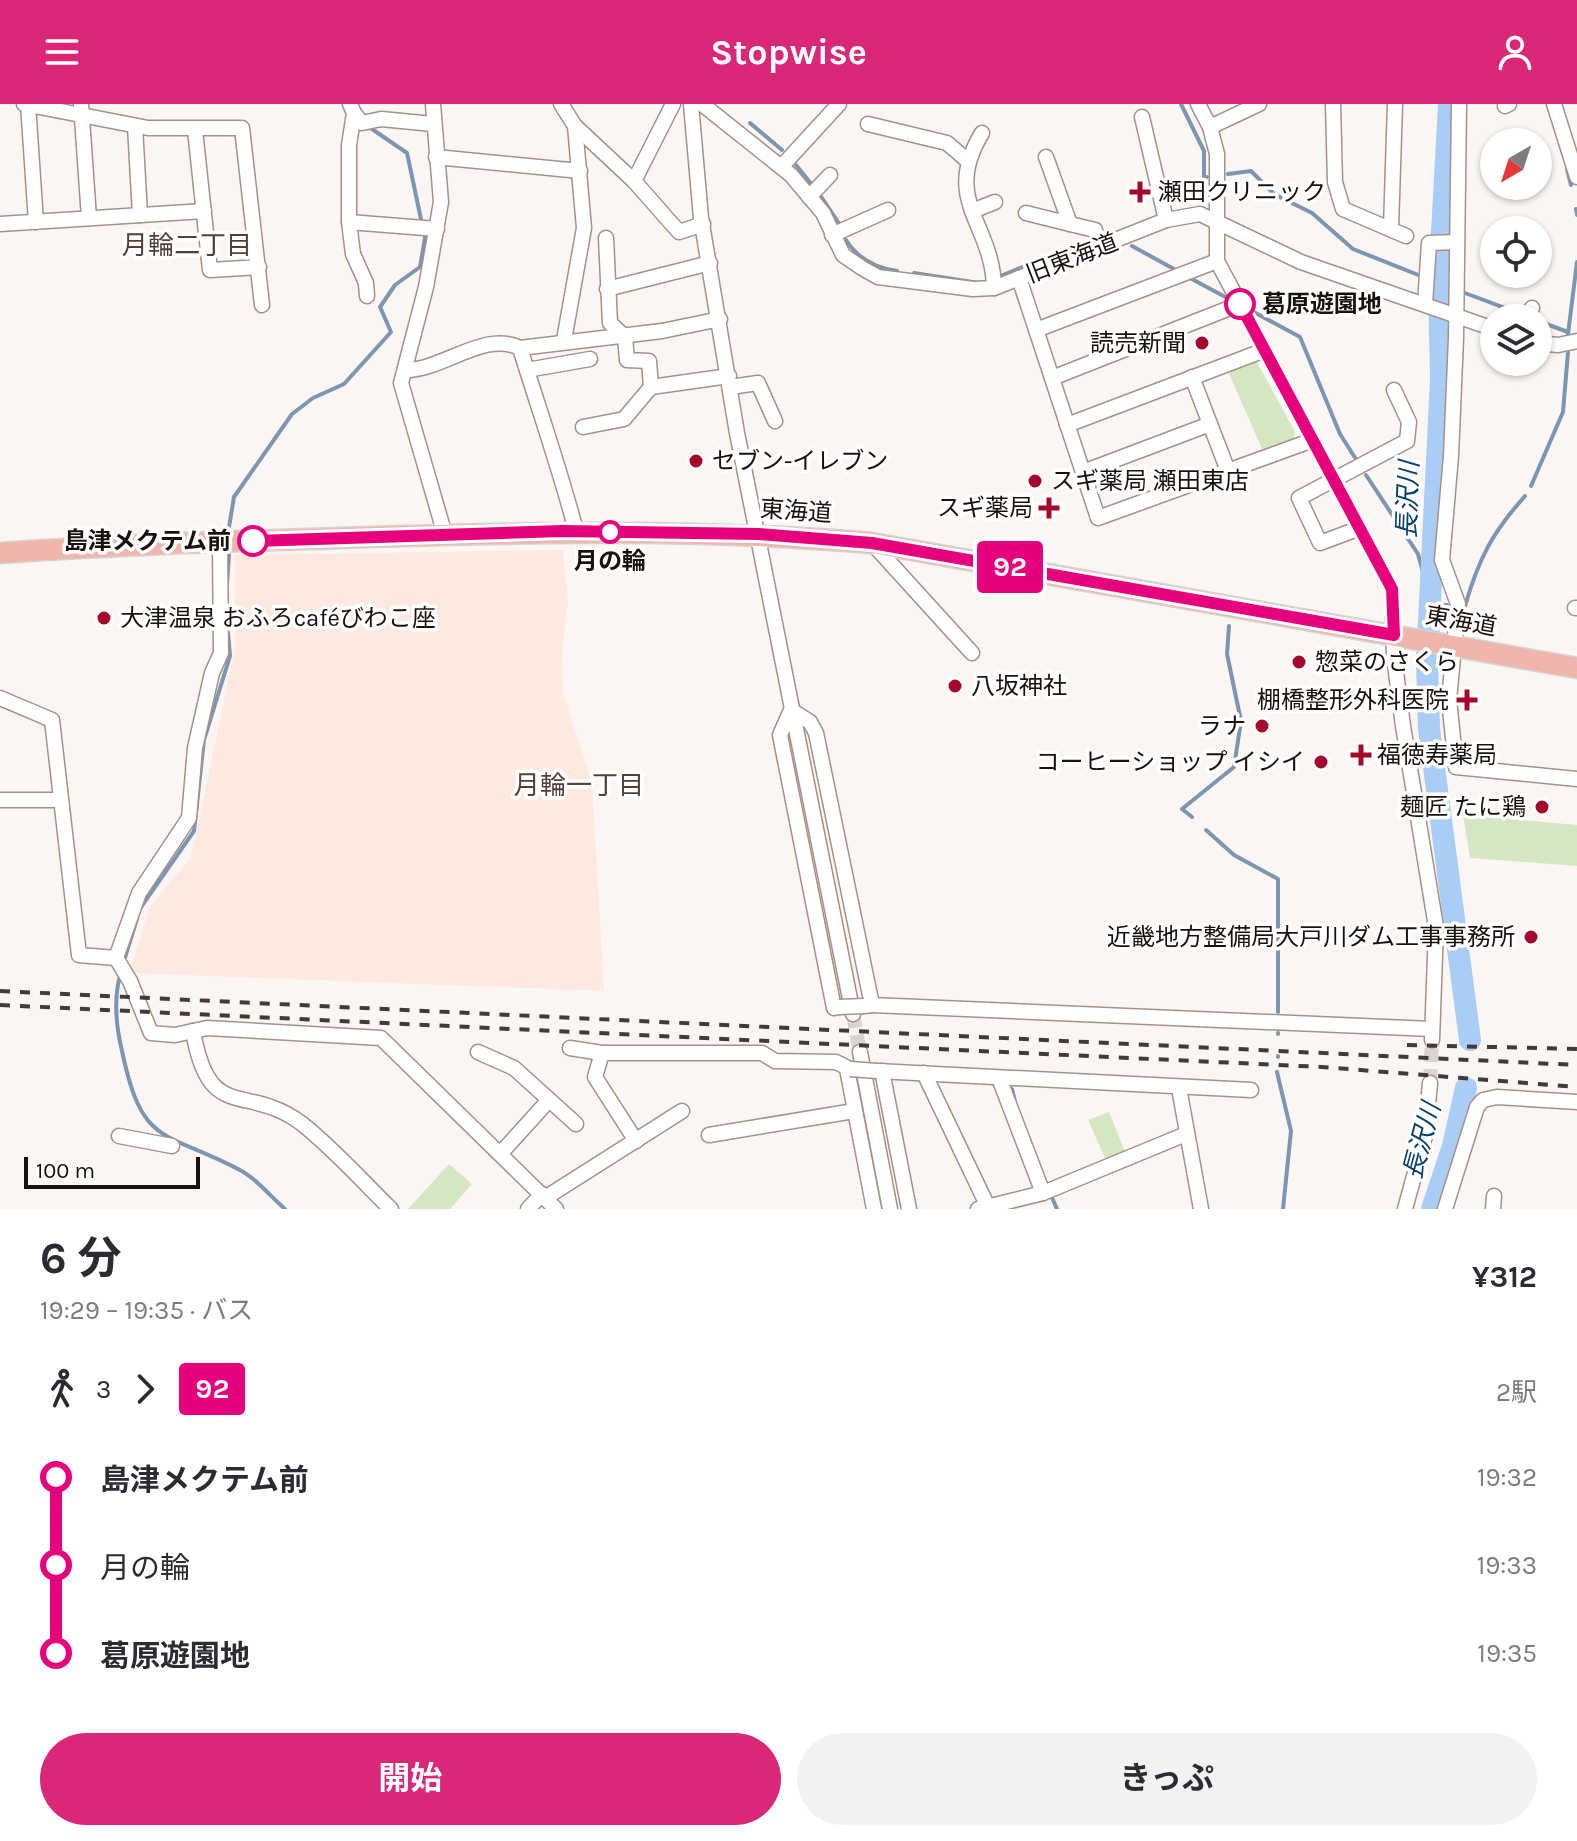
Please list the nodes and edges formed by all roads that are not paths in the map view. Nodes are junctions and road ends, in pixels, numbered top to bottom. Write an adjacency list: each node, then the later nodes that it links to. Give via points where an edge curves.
1 (27, 104): 15 (street); 41 (street)
2 (433, 104): 17 (street)
3 (561, 104): 20 (street)
4 (673, 104): 31 (street)
5 (691, 104): 45 (street)
6 (702, 104): 27 (street, 旧東海道)
7 (839, 104): 27 (street)
8 (1198, 104): 21 (street)
9 (1259, 104): 21 (street)
10 (1333, 104): 48 (street, via 1335,182 1343,209)
11 (1395, 104): 48 (street)
12 (1459, 104): 52 (street)
13 (1554, 104): 30 (street)
14 (352, 108): 17 (street, via 362,123 381,119); 42 (street)
15 (81, 111): 19 (street); 39 (street)
16 (1142, 117): 40 (street)
17 (433, 124): 24 (street)
18 (868, 124): 26 (street, via 947,143)
19 (135, 126): 22 (street); 38 (street)
20 (575, 126): 28 (street); 31 (street)
21 (1210, 127): 43 (street, via 1217,154)
22 (195, 130): 35 (street); 56 (street, via 242,128)
23 (982, 133): 26 (street)
24 (436, 157): 28 (street); 47 (street, via 441,202)
25 (1046, 157): 46 (street)
26 (968, 161): 36 (street, via 964,185)
27 (782, 166): 32 (street, 旧東海道)
28 (580, 171): 69 (street, via 584,228)
29 (830, 175): 32 (street)
30 (1577, 177)
31 (634, 181): 45 (street, via 679,232)
32 (809, 197): 49 (street, 旧東海道)
33 (995, 202): 36 (street)
34 (888, 210): 49 (street)
35 (204, 211): 38 (street); 56 (street, via 210,270)
36 (972, 211): 58 (street, via 994,267)
37 (1026, 213): 46 (street)
38 (140, 215): 39 (street)
39 (89, 218): 41 (street)
40 (1166, 220): 43 (street, 旧東海道, via 1191,214); 53 (street, 旧東海道)
41 (36, 222): 44 (street)
42 (349, 222): 47 (street); 60 (street)
43 (1216, 223): 54 (street); 62 (street, 旧東海道, via 1301,262)
44 (0, 224)
45 (703, 224): 55 (street)
46 (1070, 224): 53 (street, via 1095,230)
47 (435, 228): 75 (street)
48 (1391, 228): 50 (street)
49 (832, 235): 58 (street, 旧東海道, via 843,255 878,277)
50 (1406, 236)
51 (606, 238): 59 (street)
52 (1456, 242): 62 (street, via 1430,243); 64 (street)
53 (1100, 248): 57 (street, 旧東海道)
54 (1217, 261): 61 (street); 67 (street)
55 (710, 263): 59 (street); 65 (street)
56 (259, 267): 63 (street)
57 (1019, 278): 58 (street, 旧東海道); 67 (street)
58 (994, 288)
59 (607, 289): 68 (street, via 610,323)
60 (367, 296)
61 (1240, 304): 73 (street); 78 (street)
62 (1425, 304): 64 (street, 旧東海道)
63 (262, 305)
64 (1455, 314): 66 (street, 旧東海道); 98 (street, via 1442,560 1458,604)
65 (720, 319): 68 (street); 79 (street)
66 (1480, 324)
67 (1036, 330): 78 (street)
68 (623, 335): 69 (street); 80 (street, via 627,360 649,361)
69 (564, 340): 72 (street)
70 (1577, 341): 71 (street)
71 (1552, 344)
72 (520, 348): 75 (street, via 494,343 424,370); 76 (street)
73 (1265, 350): 77 (street); 86 (street)
74 (590, 359): 76 (street)
75 (406, 370): 93 (street, via 401,383)
76 (527, 370): 91 (street, via 543,437)
77 (1192, 377): 83 (street); 84 (street)
78 (1052, 378): 84 (street)
79 (729, 382): 80 (street); 82 (street, via 758,383); 92 (street)
80 (651, 387): 85 (street, via 624,419)
81 (1394, 390): 89 (street, via 1409,422 1407,441)
82 (775, 421)
83 (1210, 424): 87 (street); 88 (street)
84 (1067, 425): 88 (street)
85 (583, 427)
86 (1313, 440): 87 (street); 89 (street)
87 (1228, 471): 88 (street, via 1098,518)
88 (1083, 472)
89 (1335, 481): 90 (street); 90 (street, via 1299,498 1320,543)
90 (1360, 528): 97 (street, via 1392,589)
91 (576, 531): 92 (highway, 東海道); 93 (highway, 東海道)
92 (759, 534): 95 (highway, 東海道); 102 (street)
93 (445, 535): 94 (highway, 東海道)
94 (220, 542): 96 (highway, 東海道); 106 (street, via 221,653 195,748 189,818 139,893)
95 (872, 543): 97 (highway, 東海道); 99 (street)
96 (0, 553)
97 (1394, 635): 98 (highway, 東海道); 107 (street, via 1405,742 1436,927 1432,1034 1163,1017)
98 (1446, 645): 100 (highway, 東海道); 103 (street, via 1456,767)
99 (972, 653)
100 (1577, 668)
101 (0, 698): 105 (street, via 52,720)
102 (791, 710): 107 (street, via 810,722 816,733); 107 (street, via 780,735 834,1008)
103 (1577, 779)
104 (0, 800): 105 (street)
105 (60, 800): 106 (street, via 79,955)
106 (120, 963): 108 (street, via 151,1033)
107 (857, 1008)
108 (193, 1031): 130 (street, via 381,1038); 134 (street, via 203,1075 221,1093 299,1122)
109 (570, 1048): 112 (street)
110 (478, 1052): 120 (street, via 514,1068)
111 (860, 1052): 137 (street)
112 (602, 1053): 113 (street, via 762,1053 775,1061 836,1062); 128 (street, via 595,1077)
113 (848, 1069): 114 (street, bridge); 123 (street)
114 (879, 1071): 115 (street); 138 (street)
115 (924, 1073): 116 (street); 133 (street)
116 (999, 1078): 118 (street); 131 (street)
117 (1430, 1083): 140 (street, via 1425,1136)
118 (1179, 1088): 119 (street); 125 (street)
119 (1251, 1090)
120 (549, 1100): 124 (street); 130 (street)
121 (1577, 1102): 141 (street, via 1483,1100)
122 (682, 1111): 128 (street)
123 (854, 1111): 126 (street); 136 (street)
124 (576, 1124)
125 (1186, 1134): 131 (street); 139 (street)
126 (709, 1135)
127 (119, 1136): 129 (street)
128 (636, 1141): 132 (street)
129 (172, 1146)
130 (501, 1153): 132 (street)
131 (1048, 1191): 133 (street)
132 (548, 1200): 135 (street)
133 (985, 1208)
134 (391, 1209)
135 (528, 1209)
136 (874, 1209)
137 (890, 1209)
138 (909, 1209)
139 (1201, 1209)
140 (1405, 1209)
141 (1445, 1209)

